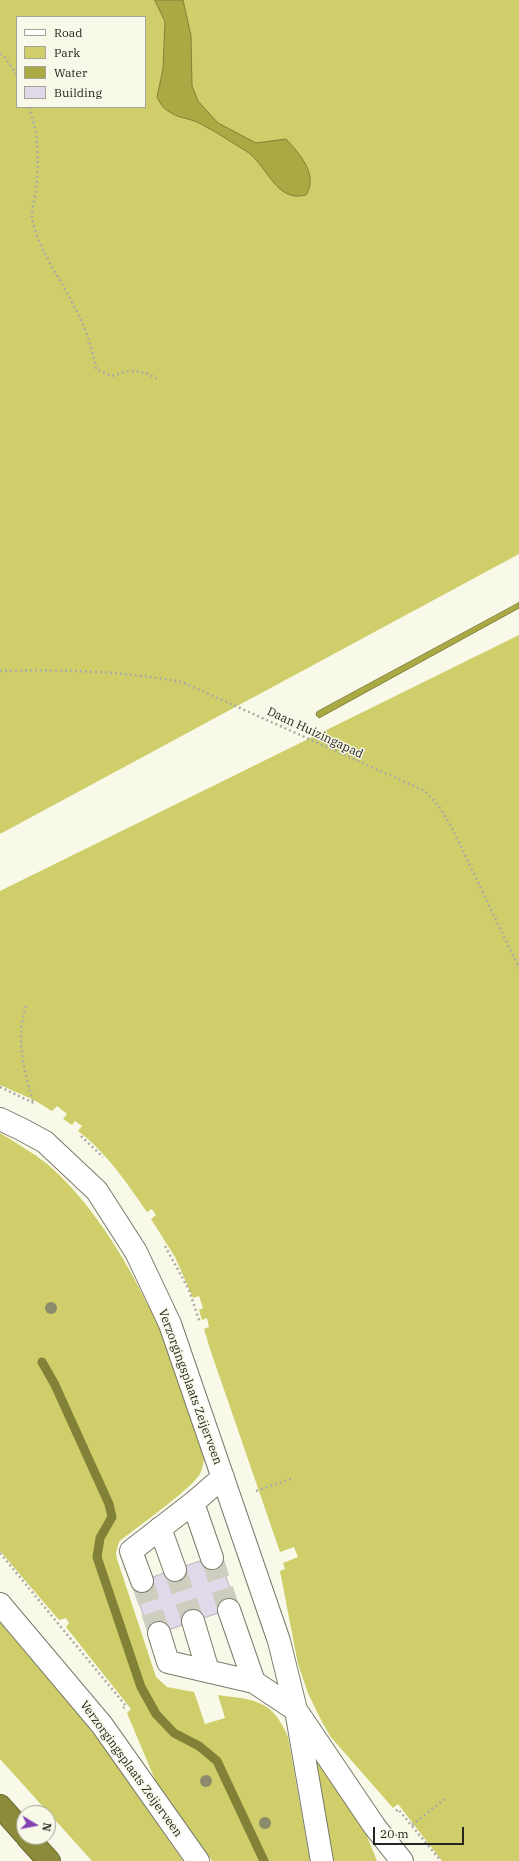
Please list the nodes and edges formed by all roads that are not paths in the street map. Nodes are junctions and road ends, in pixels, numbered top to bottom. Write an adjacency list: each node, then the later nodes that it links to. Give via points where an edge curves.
1 (0, 1119): 2 (lane, Verzorgingsplaats Zeijerveen, via 45,1142 96,1191 136,1252 170,1324)
2 (223, 1477): 3 (lane); 14 (lane, Verzorgingsplaats Zeijerveen, via 279,1641)
3 (193, 1503): 4 (lane); 5 (lane)
4 (160, 1528): 6 (lane); 7 (lane, via 132,1551)
5 (212, 1558)
6 (175, 1570)
7 (142, 1581)
8 (0, 1604): 19 (lane, Verzorgingsplaats Zeijerveen, via 102,1725)
9 (229, 1610): 13 (lane)
10 (193, 1621): 12 (lane)
11 (159, 1632): 12 (lane, via 168,1662)
12 (208, 1671): 13 (lane)
13 (254, 1682): 14 (lane)
14 (296, 1710): 20 (lane, Verzorgingsplaats Zeijerveen); 21 (lane, Verzorgingsplaats Zeijerveen, via 375,1827)
15 (0, 1806): 16 (highway)
16 (16, 1824)
17 (34, 1845): 18 (highway)
18 (49, 1861)
19 (198, 1861)
20 (322, 1861)
21 (402, 1861)

